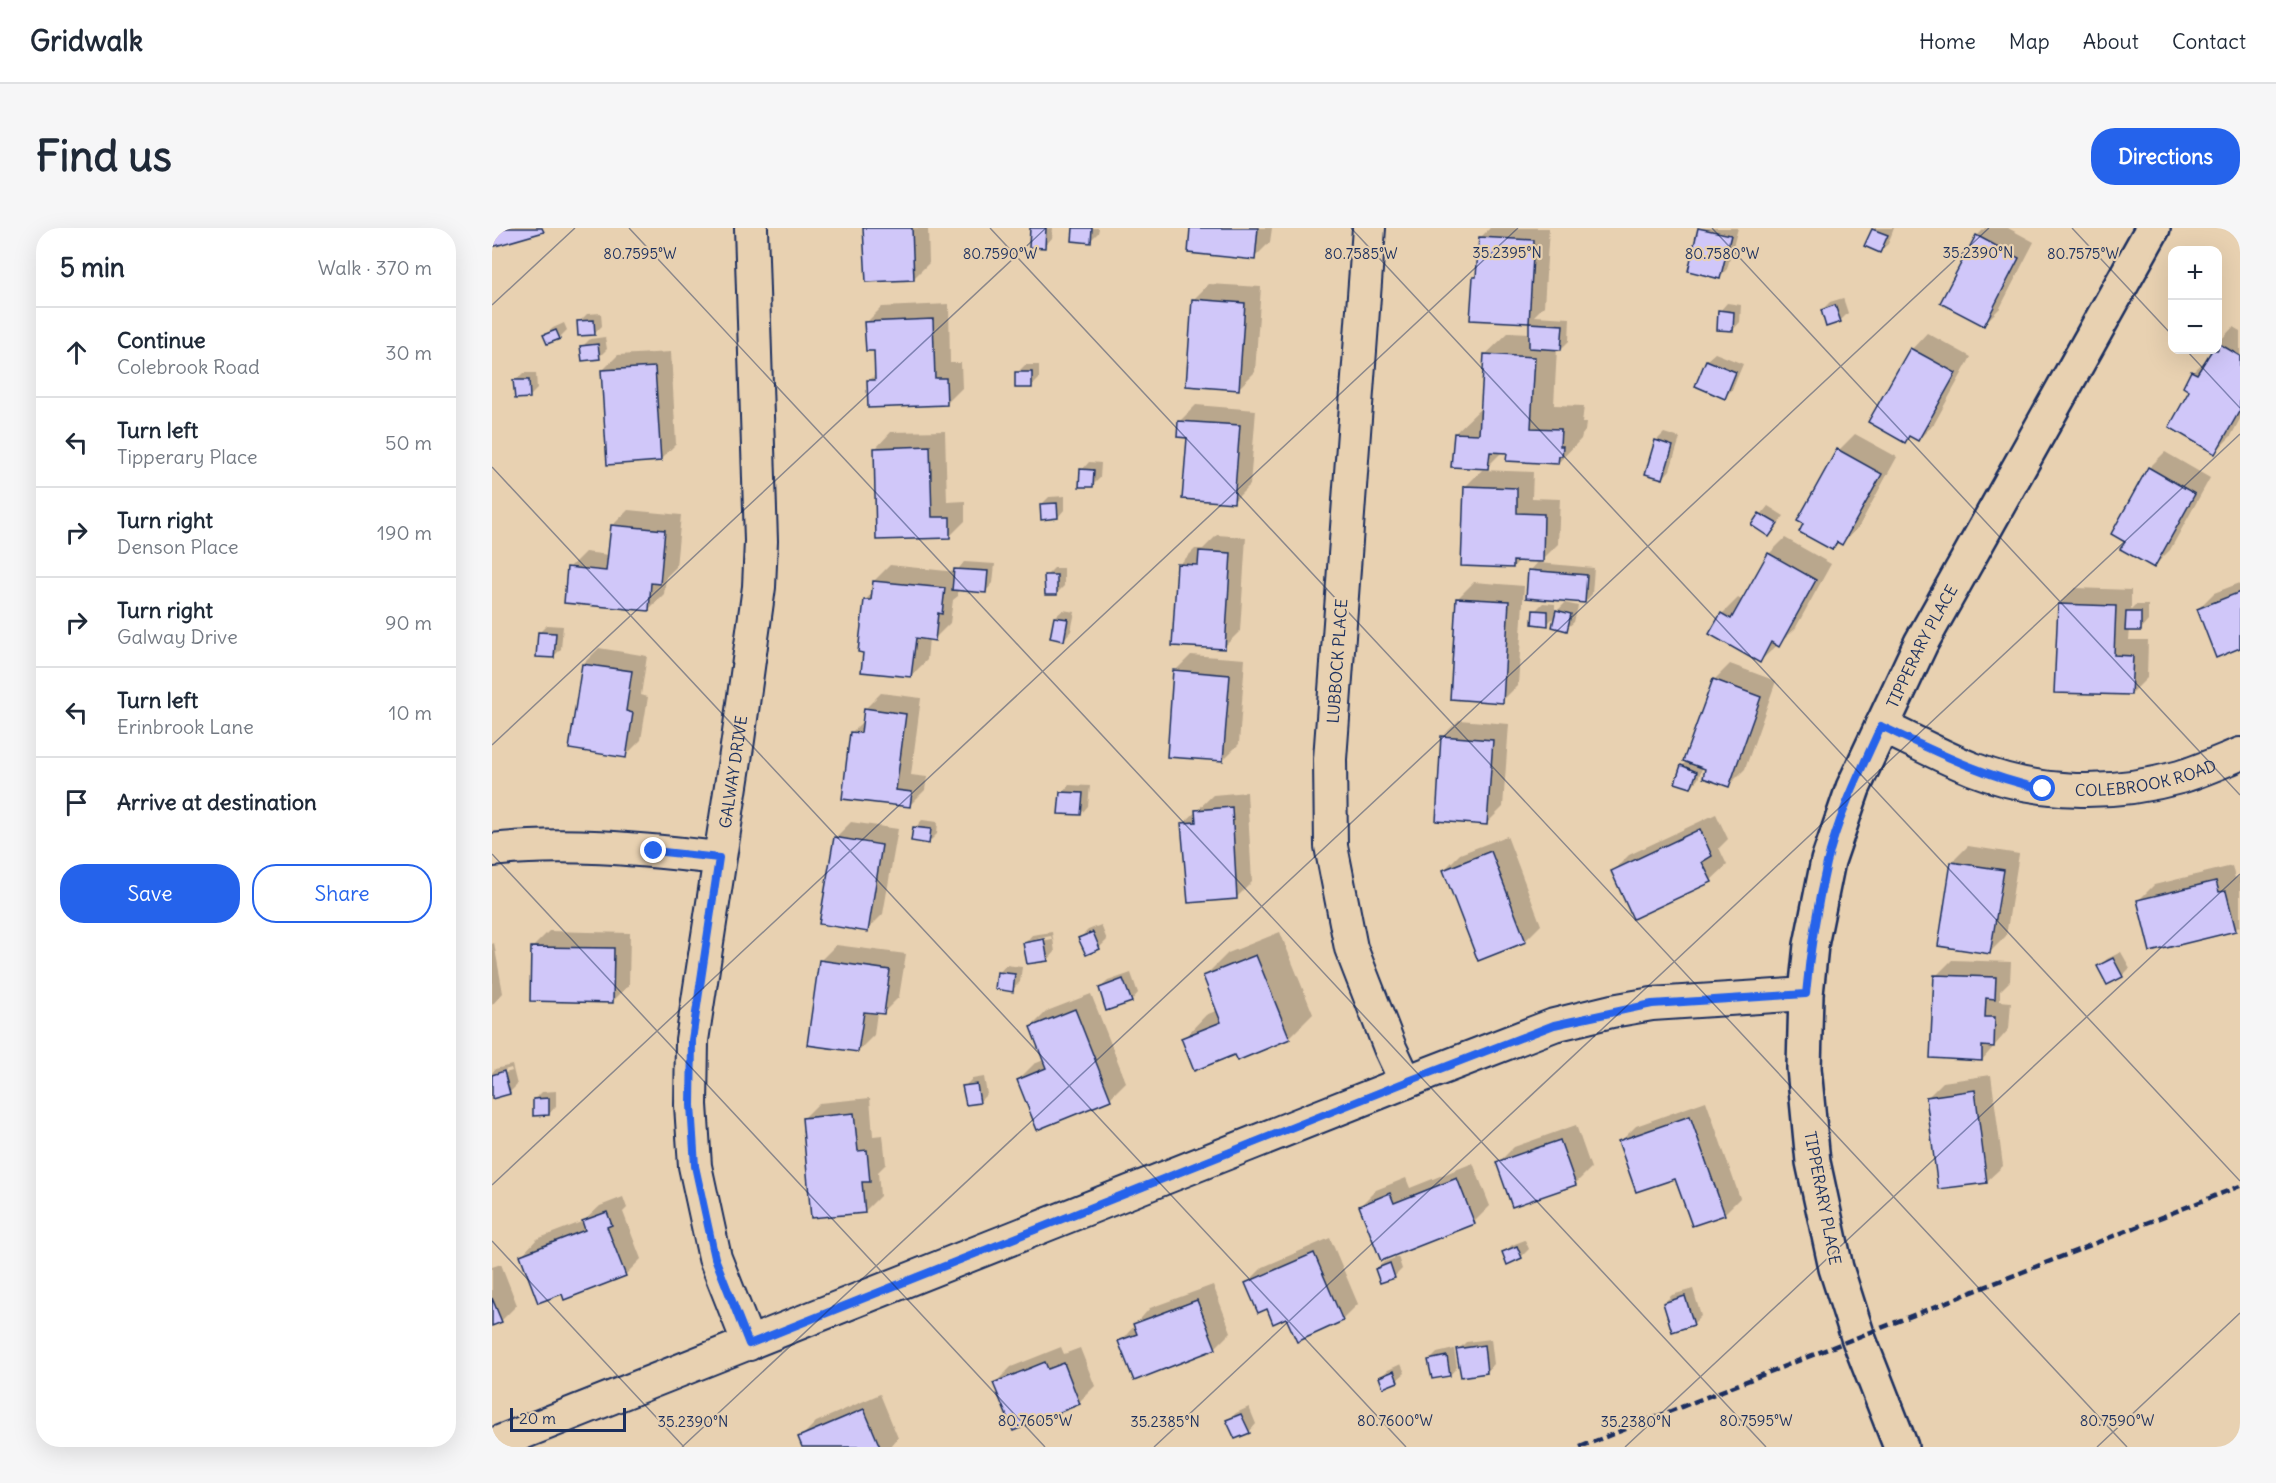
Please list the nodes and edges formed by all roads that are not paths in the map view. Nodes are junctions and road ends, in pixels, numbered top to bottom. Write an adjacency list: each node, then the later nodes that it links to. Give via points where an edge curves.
1 (751, 228): 7 (street, GALWAY DRIVE, via 761,541 759,587)
2 (1369, 228): 9 (street, LUBBOCK PLACE, via 1330,759 1331,846 1351,948)
3 (2153, 228): 4 (street, TIPPERARY PLACE, via 1927,632)
4 (1881, 726): 5 (street, COLEBROOK ROAD, via 1973,769 2043,789 2108,791 2180,777); 8 (street, TIPPERARY PLACE, via 1853,788 1828,861 1811,945)
5 (2240, 754)
6 (492, 850): 7 (street, via 585,846)
7 (719, 858): 10 (street, GALWAY DRIVE, via 692,1040 691,1105 695,1166 715,1258)
8 (1806, 994): 9 (street, via 1652,1004 1612,1011 1554,1025); 12 (street, TIPPERARY PLACE, via 1804,1068 1813,1162 1836,1268)
9 (1406, 1082): 10 (street)
10 (749, 1344): 11 (street)
11 (492, 1445)
12 (1901, 1447)

